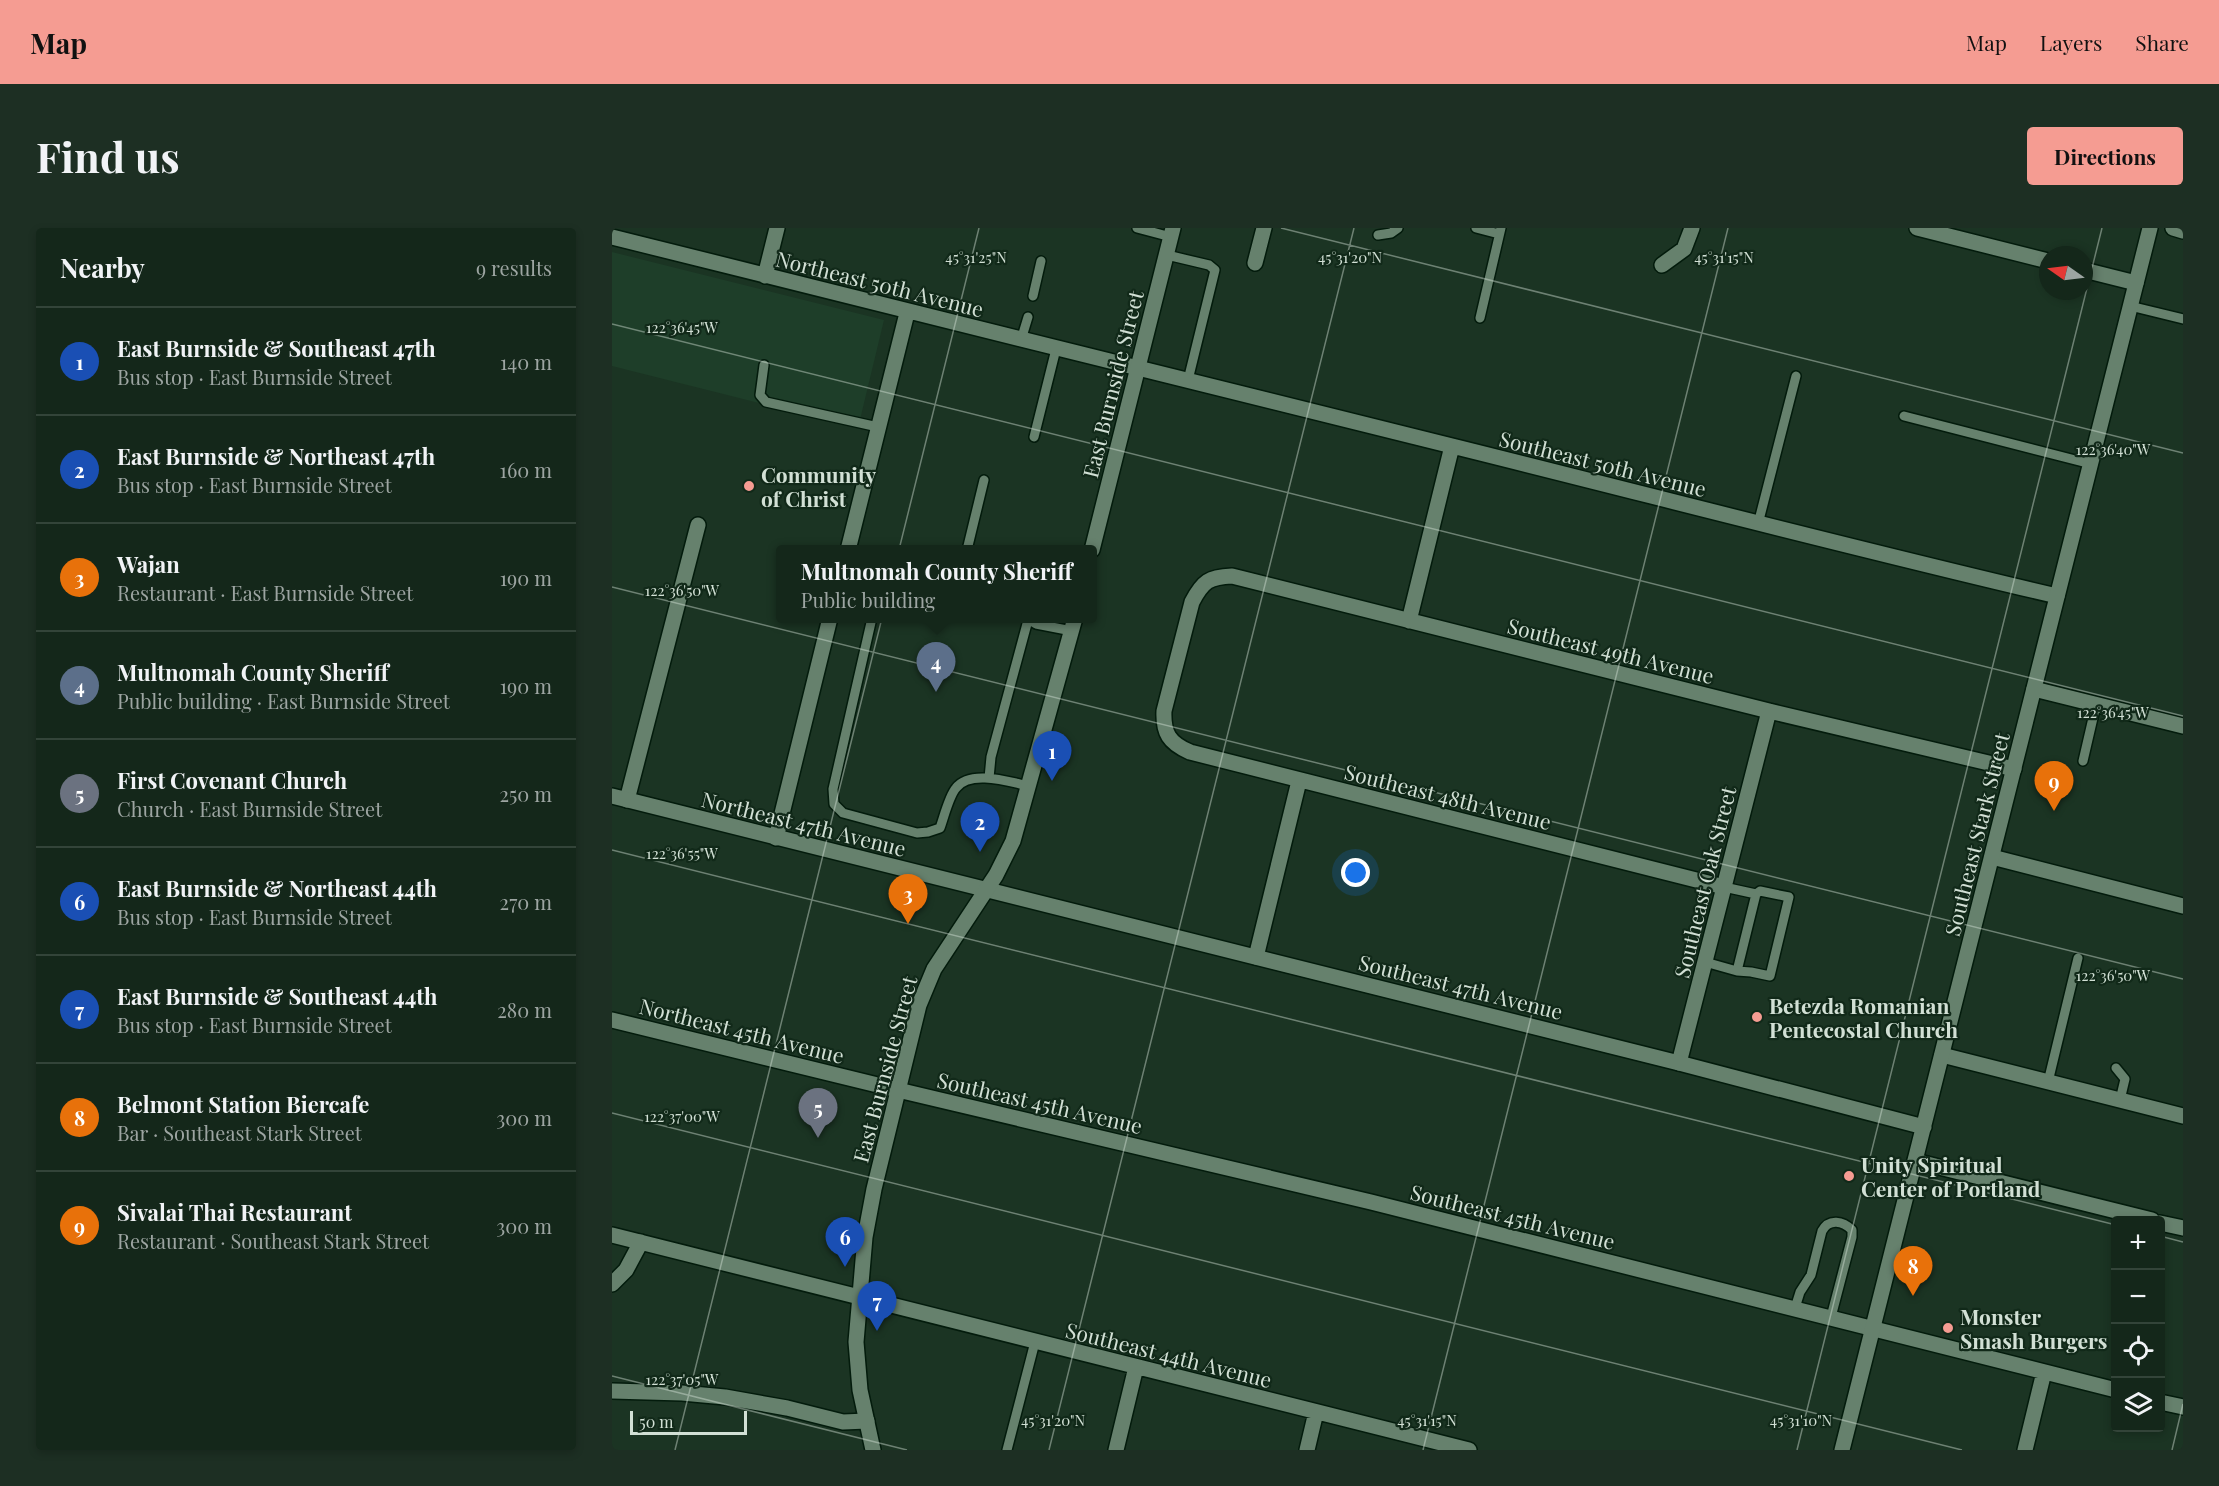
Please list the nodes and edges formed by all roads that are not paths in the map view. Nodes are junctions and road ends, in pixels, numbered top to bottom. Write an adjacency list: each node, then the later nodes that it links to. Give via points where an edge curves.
1 (777, 228): 21 (street)
2 (1137, 228): 12 (lane)
3 (1264, 228): 18 (street)
4 (1398, 228): 13 (lane)
5 (1476, 228): 10 (lane)
6 (1692, 228): 19 (street, via 1684,249)
7 (1917, 228): 16 (street)
8 (2150, 228): 22 (street, Southeast Stark Street)
9 (2173, 228): 11 (street)
10 (1500, 231): 27 (lane)
11 (2183, 231)
12 (1172, 232): 15 (street, East Burnside Street)
13 (1378, 235)
14 (612, 237): 21 (street, Northeast 50th Avenue)
15 (1167, 255): 32 (street, East Burnside Street); 34 (lane, via 1215,270)
16 (2039, 259)
17 (1041, 261): 23 (lane)
18 (1255, 263)
19 (1662, 265)
20 (2093, 272): 22 (street)
21 (765, 276): 25 (street, Northeast 50th Avenue)
22 (2136, 283): 24 (street, Southeast Stark Street)
23 (1033, 296)
24 (2130, 306): 28 (lane); 39 (street, Southeast Stark Street)
25 (907, 312): 29 (street, Northeast 50th Avenue); 36 (street)
26 (1028, 317): 29 (lane)
27 (1480, 318)
28 (2183, 319)
29 (1021, 340): 30 (street, Northeast 50th Avenue)
30 (1056, 349): 32 (street, Northeast 50th Avenue); 37 (lane)
31 (764, 366): 36 (lane, via 760,395 766,402)
32 (1138, 368): 34 (street, Southeast 50th Avenue); 45 (street, East Burnside Street)
33 (1796, 376): 41 (lane)
34 (1188, 380): 38 (street, Southeast 50th Avenue)
35 (1904, 416): 39 (lane)
36 (878, 427): 43 (street)
37 (1034, 437)
38 (1452, 446): 41 (street, Southeast 50th Avenue); 47 (street)
39 (2091, 464): 46 (street, Southeast Stark Street)
40 (984, 480): 44 (lane)
41 (1758, 524): 46 (street, Southeast 50th Avenue)
42 (698, 525): 64 (street)
43 (849, 545)
44 (969, 545)
45 (1093, 545)
46 (2057, 596): 53 (street, Southeast Stark Street)
47 (1409, 621): 55 (street, Southeast 49th Avenue); 57 (street, Southeast 49th Avenue, via 1232,576 1207,580 1192,602 1164,711)
48 (829, 623): 65 (street)
49 (871, 623): 60 (lane, via 833,789 834,804 843,813 917,833 928,832 940,828 956,787 969,778)
50 (1026, 623): 60 (lane)
51 (1034, 623): 52 (lane)
52 (1073, 625): 62 (street, East Burnside Street)
53 (2034, 689): 54 (street); 59 (street, Southeast Stark Street)
54 (2096, 705): 56 (street); 58 (lane)
55 (1769, 711): 59 (street, Southeast 49th Avenue); 67 (street, Southeast Oak Street)
56 (2183, 726)
57 (1167, 735): 61 (street, Southeast 48th Avenue, via 1176,746 1190,752)
58 (2083, 761)
59 (2014, 769): 66 (street, Southeast Stark Street)
60 (989, 778): 62 (lane)
61 (1299, 781): 67 (street, Southeast 48th Avenue); 71 (street)
62 (1029, 786): 68 (street, East Burnside Street, via 1013,841)
63 (612, 796): 64 (street, Northeast 47th Avenue)
64 (627, 800): 65 (street, Northeast 47th Avenue)
65 (776, 838): 68 (street, Northeast 47th Avenue)
66 (1992, 857): 70 (street); 76 (street, Southeast Stark Street)
67 (1724, 887): 69 (lane); 73 (street, Southeast Oak Street)
68 (987, 890): 71 (street, Southeast 47th Avenue); 80 (street, East Burnside Street, via 926,984)
69 (1756, 894): 74 (lane); 74 (lane, via 1760,891 1789,897 1770,976)
70 (2183, 906)
71 (1256, 957): 77 (street, Southeast 47th Avenue)
72 (2078, 958): 79 (lane)
73 (1705, 962): 74 (lane); 77 (street, Southeast Oak Street)
74 (1737, 971)
75 (612, 1020): 80 (street, Northeast 45th Avenue)
76 (1942, 1055): 79 (street); 83 (street, Southeast Stark Street)
77 (1679, 1063): 83 (street, Southeast 47th Avenue)
78 (2116, 1068): 81 (lane, via 2125,1080)
79 (2048, 1082): 81 (street)
80 (898, 1090): 91 (street, East Burnside Street, via 869,1211); 92 (street, Southeast 45th Avenue)
81 (2120, 1100): 82 (street)
82 (2183, 1116)
83 (1924, 1127): 84 (street, Southeast Stark Street)
84 (1915, 1161): 85 (street); 94 (street, Southeast Stark Street)
85 (2132, 1216)
86 (2165, 1224): 87 (street)
87 (2183, 1228)
88 (612, 1235): 89 (street, Southeast 44th Avenue)
89 (641, 1242): 90 (street, via 626,1270); 91 (street, Southeast 44th Avenue)
90 (612, 1284)
91 (859, 1298): 95 (street, Southeast 44th Avenue); 103 (street, East Burnside Street, via 857,1365)
92 (1795, 1308): 93 (street, Southeast 45th Avenue); 93 (lane, via 1811,1275 1824,1226 1833,1222 1847,1225 1852,1237)
93 (1831, 1317): 94 (street, Southeast 45th Avenue)
94 (1873, 1328): 97 (street, Southeast 45th Avenue); 109 (street, Southeast Stark Street)
95 (1035, 1342): 96 (street, Southeast 44th Avenue); 105 (lane)
96 (1136, 1367): 102 (street, Southeast 44th Avenue); 106 (street)
97 (2044, 1372): 98 (street, Southeast 45th Avenue); 110 (street)
98 (2111, 1389)
99 (612, 1391): 103 (street, via 725,1397 843,1422)
100 (2165, 1403): 101 (street)
101 (2183, 1407)
102 (1316, 1412): 107 (street); 108 (street, Southeast 44th Avenue)
103 (867, 1421): 104 (street, East Burnside Street)
104 (873, 1450)
105 (1007, 1450)
106 (1116, 1450)
107 (1307, 1450)
108 (1469, 1450)
109 (1842, 1450)
110 (2025, 1450)

